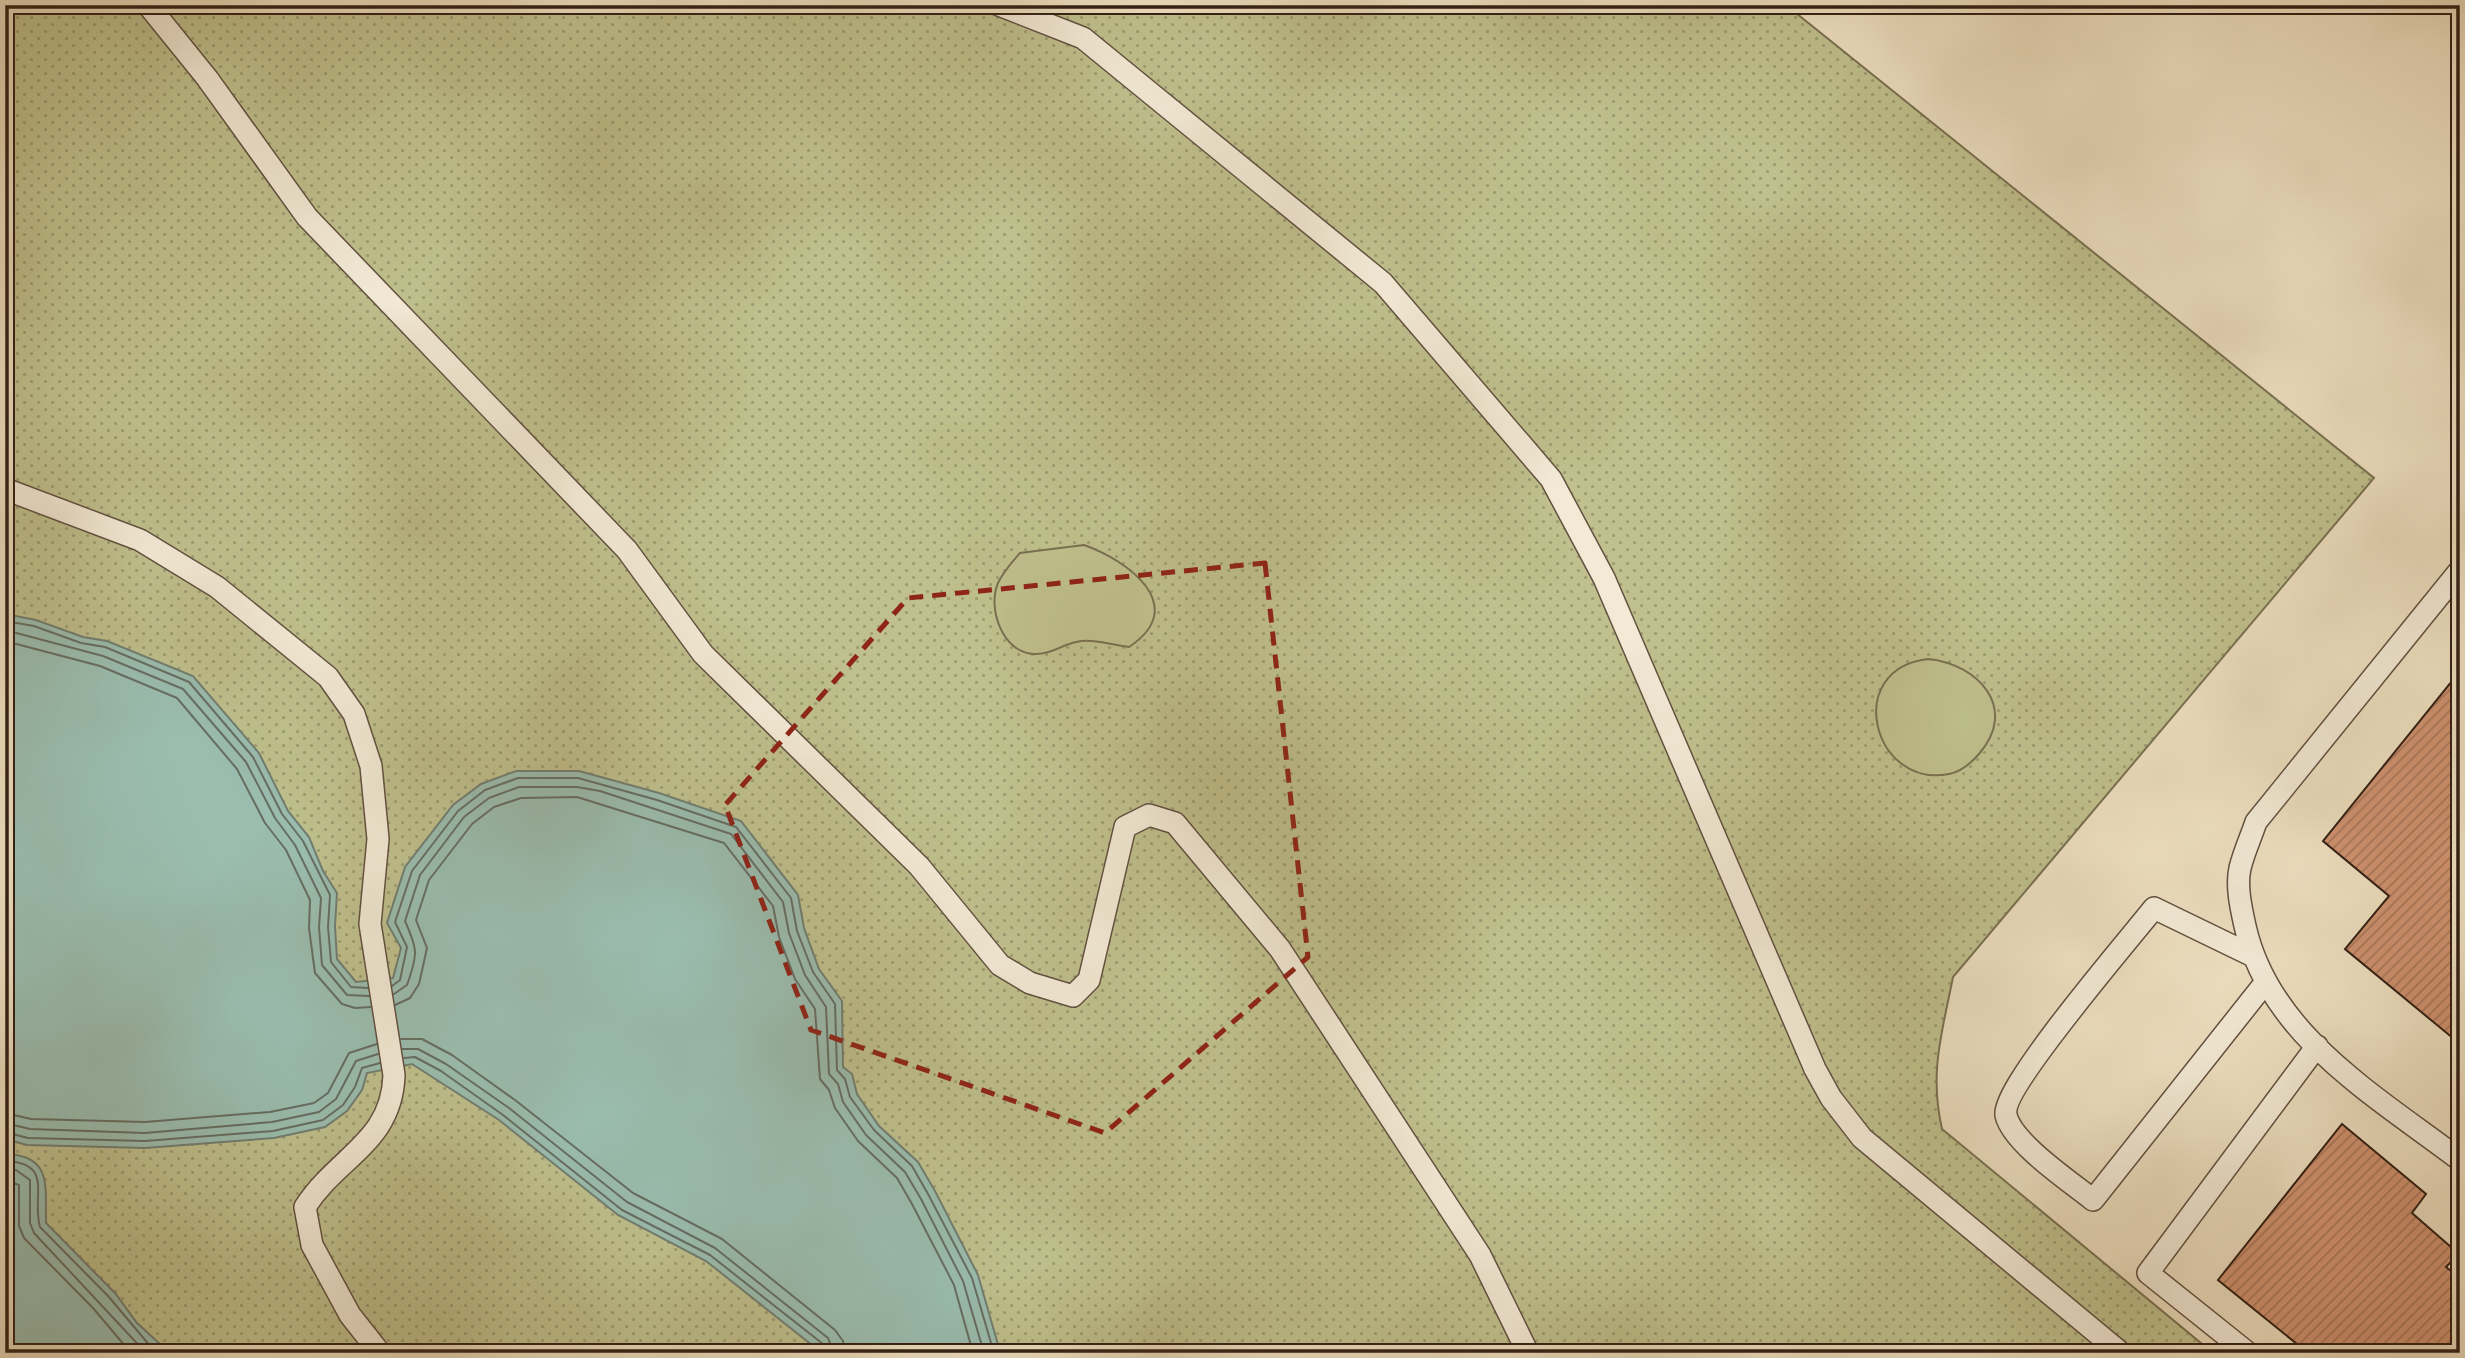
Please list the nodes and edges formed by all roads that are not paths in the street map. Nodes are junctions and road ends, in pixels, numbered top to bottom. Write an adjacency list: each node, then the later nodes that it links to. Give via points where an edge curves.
1 (148, 5): 10 (lane, via 307,217 627,550 703,654 919,866 1000,965 1030,983 1073,996 1089,980 1125,827 1149,815 1175,823 1280,949 1480,1255)
2 (999, 5): 11 (lane, via 1083,38 1383,283 1551,479 1604,578 1831,1098 1862,1139)
3 (5, 489): 9 (lane, via 140,540 217,587 328,677 354,714 371,766 378,839 370,924 394,1074 389,1111 367,1143 321,1183 305,1207 312,1245 350,1315)
4 (2460, 570): 5 (lane, via 2256,822 2240,869 2240,904)
5 (2251, 955): 6 (lane); 6 (lane, via 2154,908 2010,1095 2006,1114 2013,1130 2093,1200)
6 (2266, 983): 7 (lane, via 2279,1005)
7 (2317, 1046): 8 (lane, via 2349,1076); 12 (lane, via 2148,1273)
8 (2460, 1160)
9 (380, 1353)
10 (1528, 1353)
11 (2121, 1353)
12 (2248, 1353)

